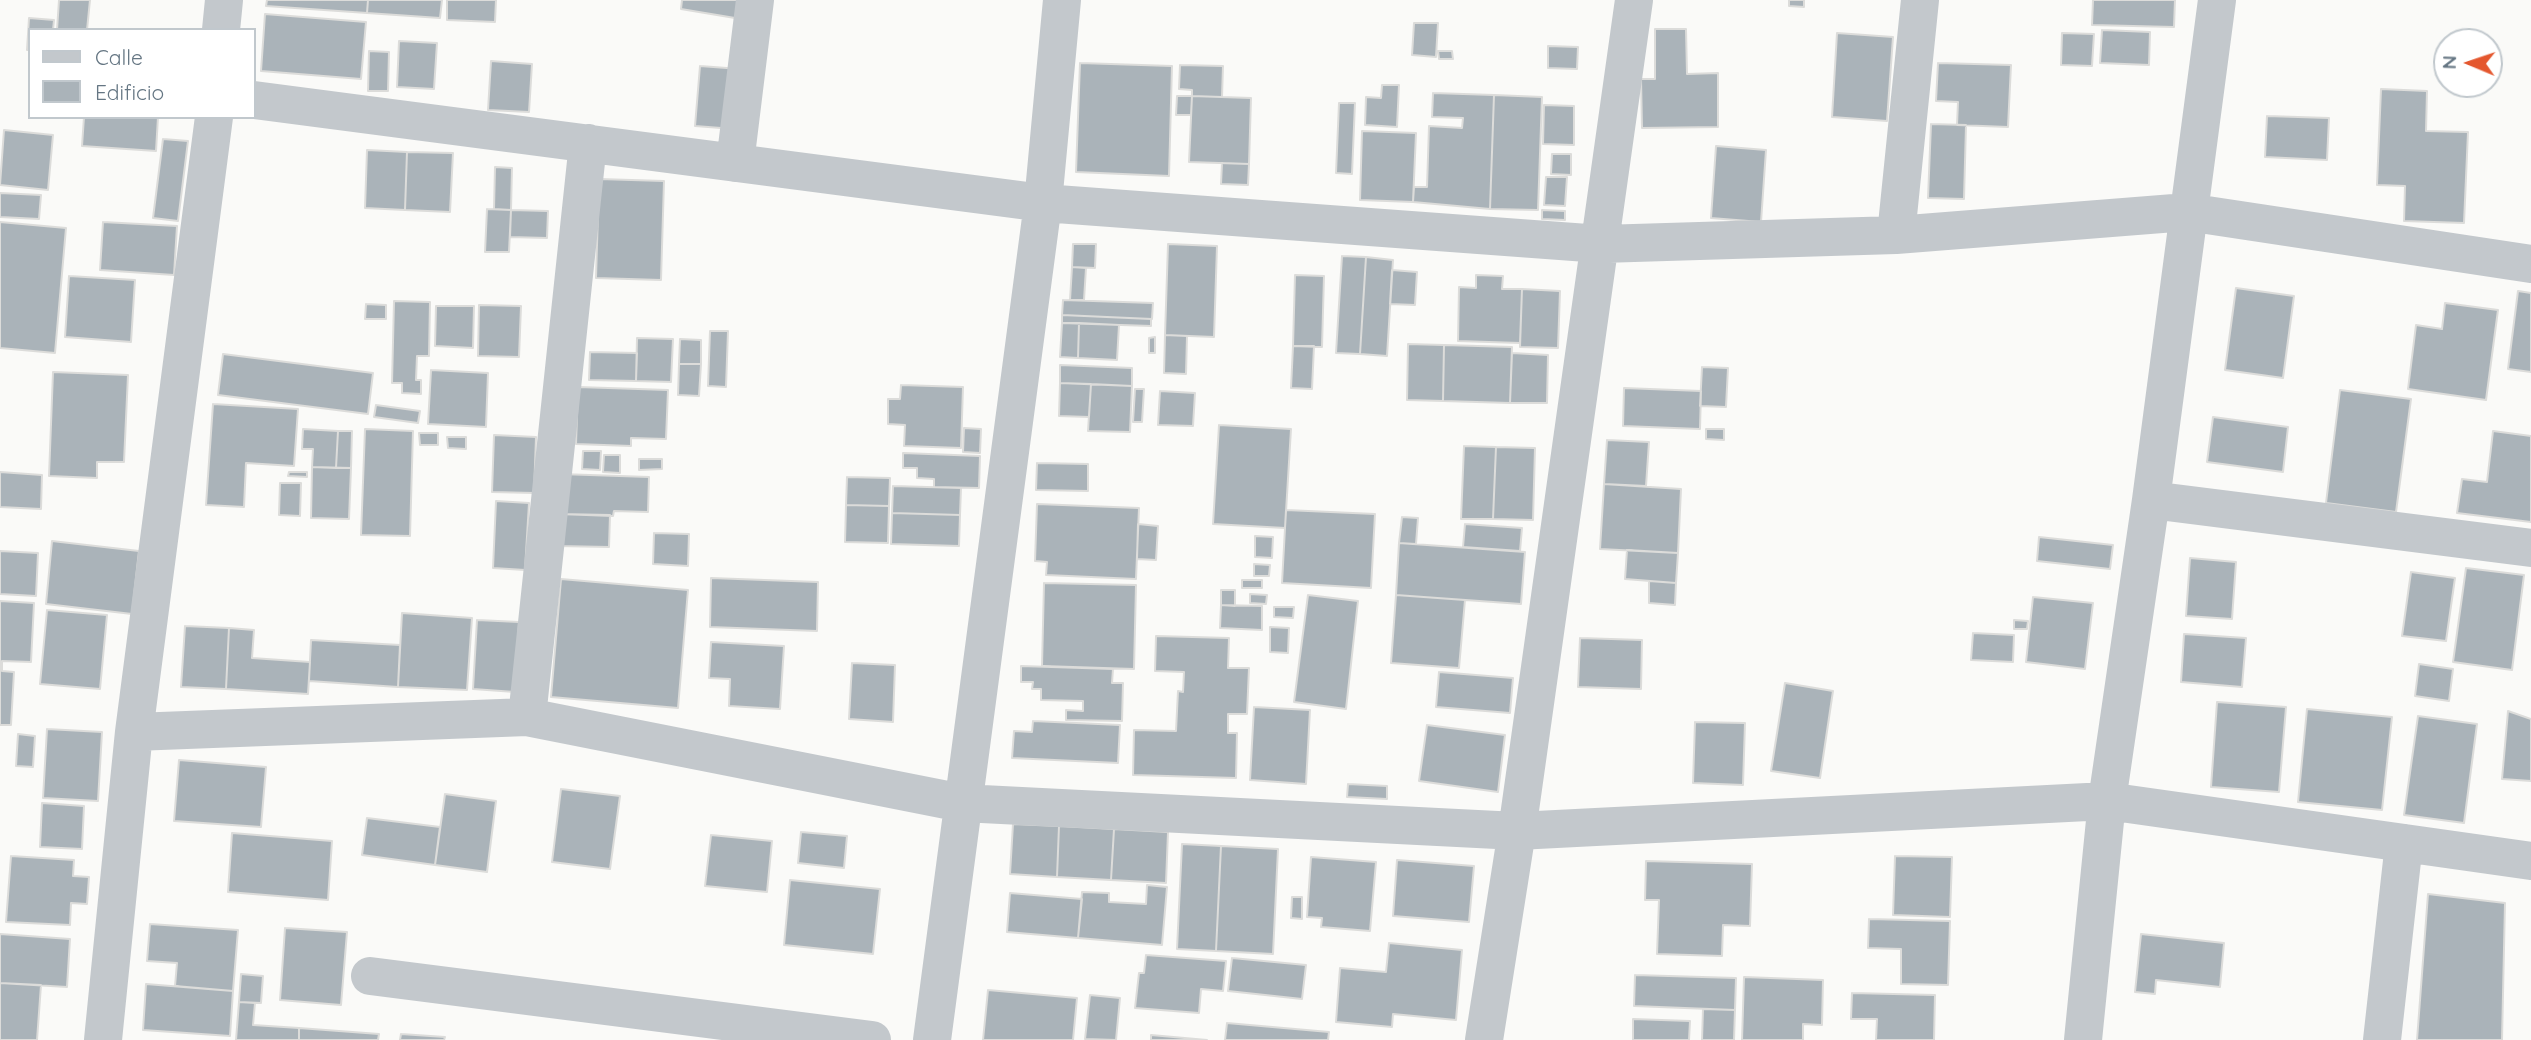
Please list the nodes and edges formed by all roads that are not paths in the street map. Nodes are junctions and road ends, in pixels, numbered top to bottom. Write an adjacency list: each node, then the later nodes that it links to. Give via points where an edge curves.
1 (224, 0): 7 (street)
2 (755, 0): 11 (street)
3 (1062, 0): 12 (street)
4 (1634, 0): 15 (street)
5 (1920, 0): 14 (street)
6 (2217, 0): 13 (street)
7 (221, 28)
8 (256, 100): 10 (street)
9 (214, 119): 20 (street)
10 (588, 143): 11 (street); 19 (street)
11 (735, 163): 12 (street)
12 (1043, 203): 15 (street); 22 (street)
13 (2188, 212): 14 (street); 16 (street); 17 (street)
14 (1896, 235): 15 (street)
15 (1601, 244): 23 (street)
16 (2531, 264)
17 (2151, 500): 18 (street); 21 (street)
18 (2531, 548)
19 (527, 717): 20 (street); 22 (street)
20 (134, 732): 27 (street)
21 (2107, 801): 23 (street); 24 (street); 31 (street)
22 (962, 803): 23 (street); 29 (street)
23 (1517, 831): 30 (street)
24 (2404, 843): 25 (street); 32 (street)
25 (2531, 861)
26 (370, 976): 28 (street)
27 (103, 1040)
28 (872, 1040)
29 (932, 1040)
30 (1484, 1040)
31 (2083, 1040)
32 (2382, 1040)

